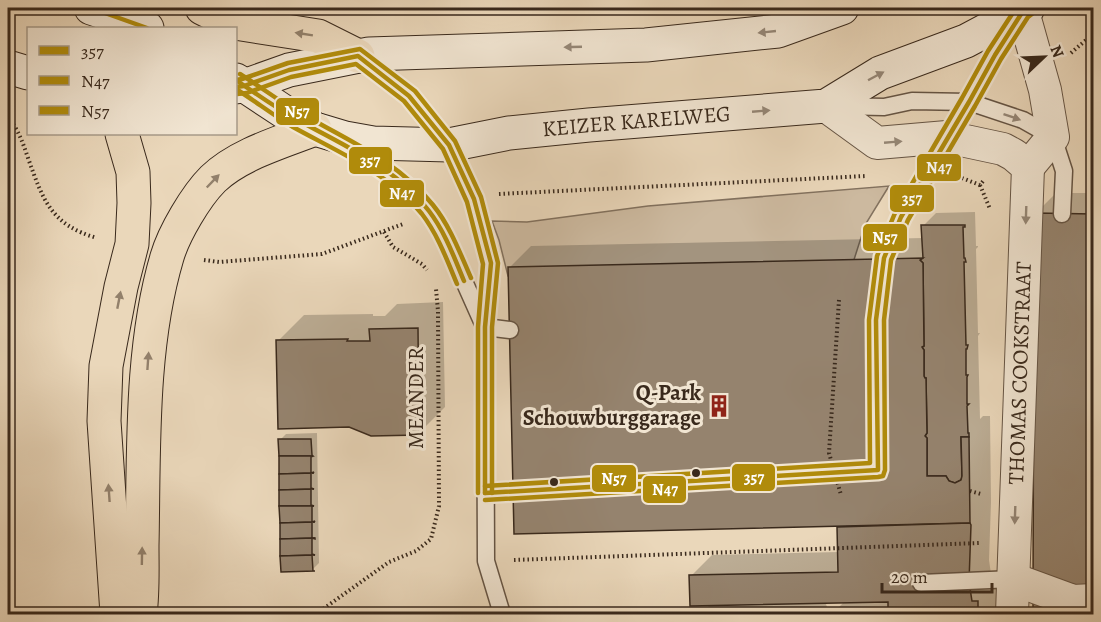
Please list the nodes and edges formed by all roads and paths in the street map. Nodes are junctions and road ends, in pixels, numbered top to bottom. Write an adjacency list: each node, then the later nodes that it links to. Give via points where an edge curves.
1 (91, 8): 5 (main road)
2 (202, 8): 6 (highway, one-way to 2, via 318,36 235,22)
3 (842, 8): 6 (main road, KEIZER KARELWEG, one-way to 6, via 778,31 646,45)
4 (1024, 9): 10 (lane); 11 (main road, KEIZER KARELWEG, one-way to 4, via 880,73 966,41); 15 (street)
5 (145, 27)
6 (358, 56): 9 (main road, KEIZER KARELWEG); 16 (lane, via 409,96)
7 (8, 67): 8 (main road)
8 (27, 74)
9 (238, 84): 12 (main road, KEIZER KARELWEG)
10 (969, 102): 11 (lane); 14 (lane); 15 (lane, one-way to 15, via 1023,120)
11 (826, 106): 14 (street, one-way to 14, via 877,143); 16 (main road, KEIZER KARELWEG, one-way to 11, via 509,133)
12 (315, 129): 16 (main road, KEIZER KARELWEG, via 373,142); 24 (lane, via 386,170 430,212); 37 (highway, one-way to 12, via 149,352 167,255 198,197 214,179 238,160)
13 (122, 135): 36 (highway, one-way to 13, via 104,421 106,366 132,244 133,172)
14 (947, 137): 17 (street, via 1002,149); 20 (lane, via 901,217)
15 (1053, 137): 17 (street); 18 (lane, via 1064,171)
16 (449, 145): 24 (lane, via 474,199 491,263)
17 (1028, 167): 31 (street, THOMAS COOKSTRAAT, one-way to 31)
18 (1062, 214)
19 (384, 232): 21 (path, via 393,247)
20 (884, 258)
21 (428, 270)
22 (436, 288): 38 (path, MEANDER, via 439,506 431,539 416,551 389,562)
23 (839, 300): 28 (path, via 829,453)
24 (484, 327): 25 (lane); 27 (lane)
25 (510, 330)
26 (513, 490): 27 (lane)
27 (485, 493): 30 (lane)
28 (841, 495)
29 (982, 543): 30 (path)
30 (486, 561): 34 (lane)
31 (1013, 579): 32 (lane); 33 (street, via 1073,602); 35 (street, THOMAS COOKSTRAAT)
32 (921, 583)
33 (1094, 600)
34 (504, 613)
35 (1012, 613)
36 (117, 615)
37 (140, 615)
38 (316, 615)

